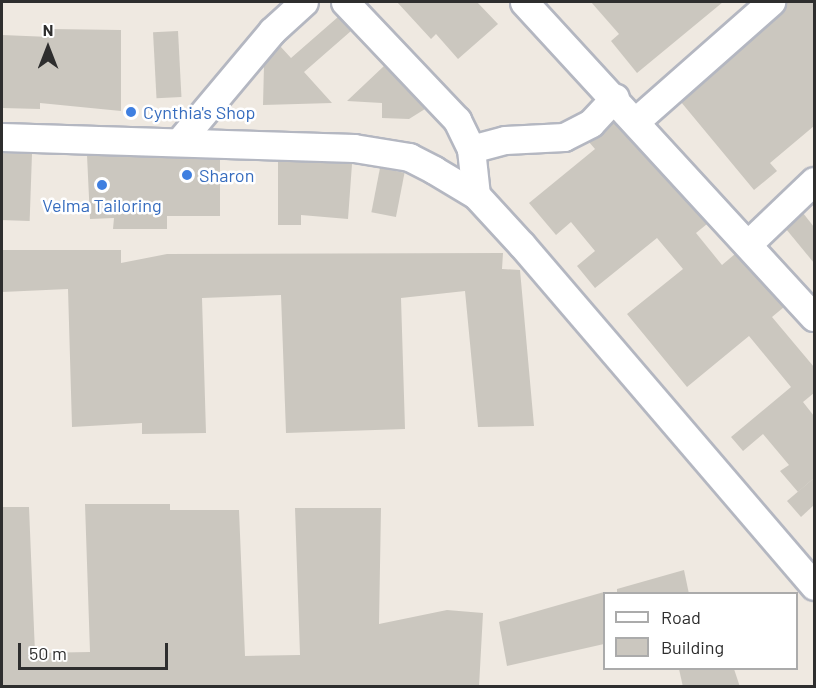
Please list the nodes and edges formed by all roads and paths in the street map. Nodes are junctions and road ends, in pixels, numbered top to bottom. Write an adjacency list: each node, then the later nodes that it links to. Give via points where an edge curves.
1 (304, 2): 8 (street, via 272,32)
2 (345, 2): 9 (street, via 447,106)
3 (524, 2): 5 (street)
4 (771, 2): 6 (street)
5 (615, 97): 6 (street); 9 (street, via 591,123 564,137 505,140)
6 (637, 120): 12 (street)
7 (2, 137): 8 (street)
8 (179, 142): 11 (street, via 354,147 384,152 408,158)
9 (471, 148): 11 (street)
10 (814, 181): 12 (street)
11 (476, 195): 14 (street)
12 (748, 244): 13 (street)
13 (814, 317)
14 (814, 586)

